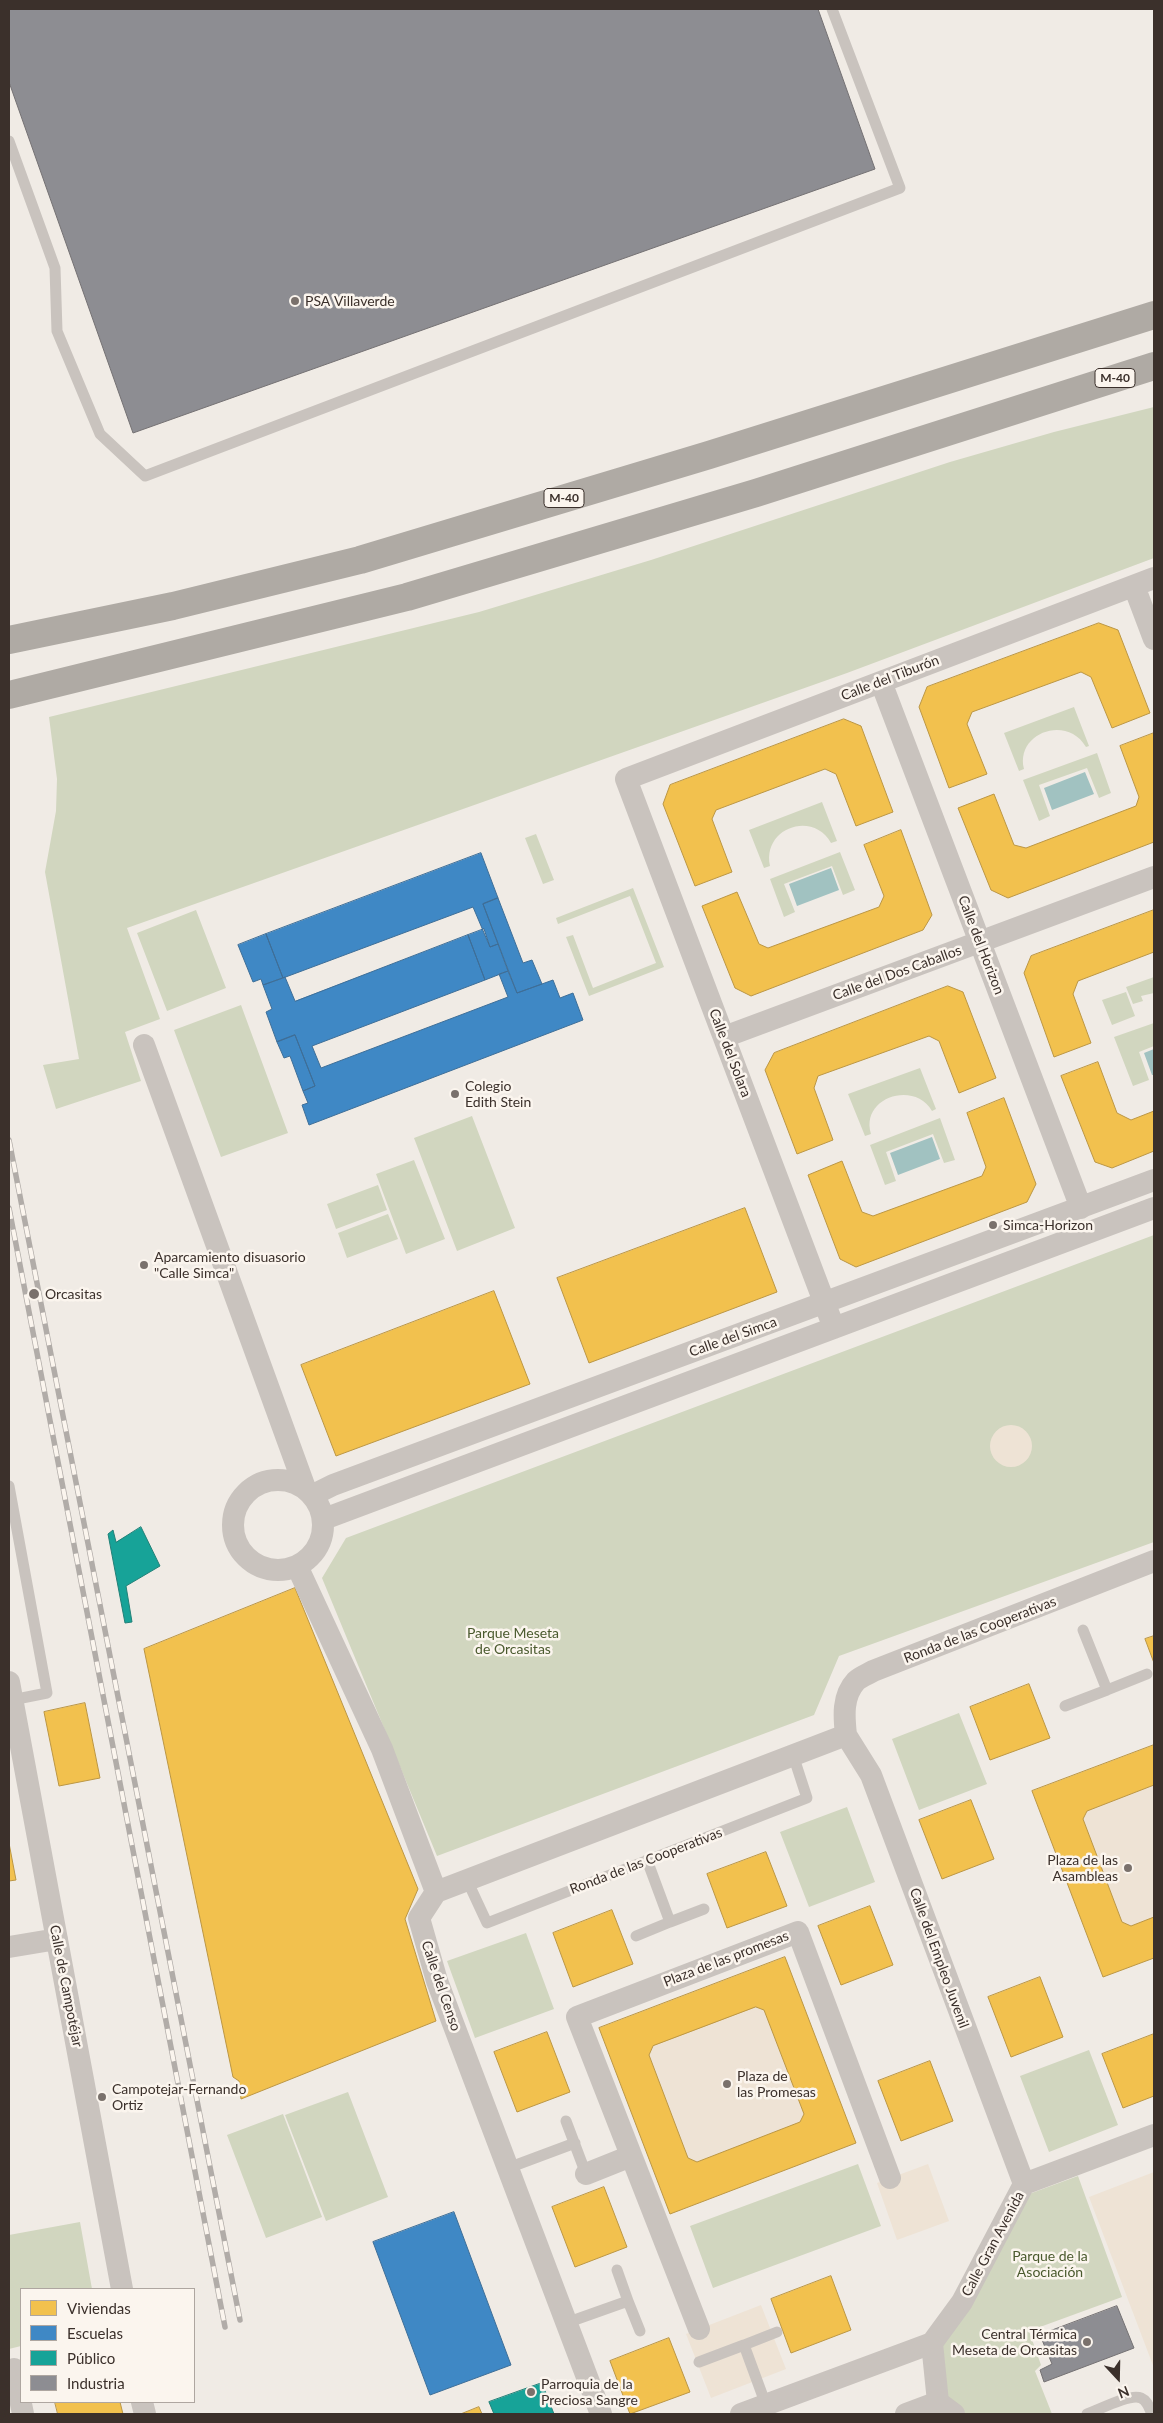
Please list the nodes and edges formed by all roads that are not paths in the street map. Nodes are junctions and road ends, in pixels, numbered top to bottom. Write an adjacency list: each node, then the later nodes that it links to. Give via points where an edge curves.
1 (832, 9): 2 (lane, via 900,188 145,476 100,434 57,331 55,268)
2 (9, 141)
3 (1154, 315): 9 (highway, M-40, via 709,455 360,560 173,606)
4 (1154, 366): 6 (highway, M-40)
5 (1154, 380): 6 (highway)
6 (1075, 390): 11 (highway, M-40, via 756,494 407,597)
7 (1144, 582): 8 (street); 10 (street, Calle del Tiburón)
8 (1154, 639)
9 (9, 640)
10 (881, 682): 12 (street, Calle del Tiburón); 14 (street, Calle del Horizon)
11 (9, 695)
12 (626, 779): 15 (street, Calle del Solara)
13 (1154, 877): 14 (street, Calle del Dos Caballos)
14 (981, 942): 15 (street, Calle del Dos Caballos); 18 (street, Calle del Horizon)
15 (724, 1037): 20 (street, Calle del Solara)
16 (144, 1045): 23 (street)
17 (1154, 1180): 18 (street, Calle del Simca)
18 (1081, 1208): 20 (street, Calle del Simca)
19 (1154, 1208): 21 (street, Calle del Simca)
20 (824, 1304): 21 (street, Calle del Solara); 23 (street, Calle del Simca, via 333,1486)
21 (834, 1328): 24 (street, Calle del Simca)
22 (9, 1486): 30 (lane, via 47,1693)
23 (309, 1491): 24 (street, via 320,1506); 26 (street, via 293,1482 267,1481 241,1498 233,1516 234,1535 240,1550 251,1561 281,1571)
24 (324, 1519): 26 (street, via 322,1538 313,1555)
25 (1154, 1562): 32 (street, Ronda de las Cooperativas, via 874,1671 856,1681 844,1708)
26 (297, 1566): 37 (street, via 382,1749)
27 (1083, 1630): 29 (lane)
28 (1146, 1674): 29 (lane)
29 (1107, 1690): 31 (lane)
30 (10, 1691): 34 (street, Calle de Campotéjar)
31 (1065, 1706)
32 (846, 1735): 33 (street); 50 (street, Calle del Empleo Juvenil, via 871,1775)
33 (793, 1755): 35 (lane, Ronda de las Cooperativas, via 808,1798); 36 (street)
34 (17, 1773): 41 (street, Calle de Campotéjar)
35 (647, 1860): 36 (lane, Ronda de las Cooperativas, via 487,1923); 39 (lane)
36 (467, 1880): 37 (street)
37 (436, 1892): 47 (street, Calle del Censo, via 419,1918 436,1981)
38 (704, 1909): 39 (lane)
39 (670, 1922): 40 (lane)
40 (636, 1936)
41 (57, 1939): 42 (street); 52 (street, Calle de Campotéjar)
42 (9, 1947)
43 (566, 2121): 45 (lane)
44 (1154, 2135): 50 (street, Calle Gran Avenida)
45 (575, 2143): 47 (lane); 48 (lane)
46 (631, 2156): 48 (street); 49 (street, Plaza de las promesas, via 577,2017 798,1932); 55 (street, Plaza de las promesas)
47 (508, 2168): 54 (street, Calle del Censo)
48 (586, 2174)
49 (890, 2178)
50 (1024, 2184): 58 (street, Calle Gran Avenida, via 962,2302)
51 (617, 2270): 53 (lane)
52 (122, 2288)
53 (628, 2301): 54 (lane); 56 (lane)
54 (566, 2323): 65 (street, Calle del Censo)
55 (699, 2329)
56 (640, 2331)
57 (777, 2332): 59 (lane)
58 (932, 2343): 63 (street); 64 (street)
59 (744, 2345): 60 (lane); 63 (lane)
60 (699, 2362)
61 (14, 2368): 62 (street)
62 (20, 2399)
63 (766, 2405): 66 (street)
64 (946, 2408): 67 (street)
65 (601, 2414)
66 (741, 2414)
67 (906, 2414)
68 (1087, 2414): 69 (lane, via 1128,2398 1140,2397)
69 (1152, 2414)

